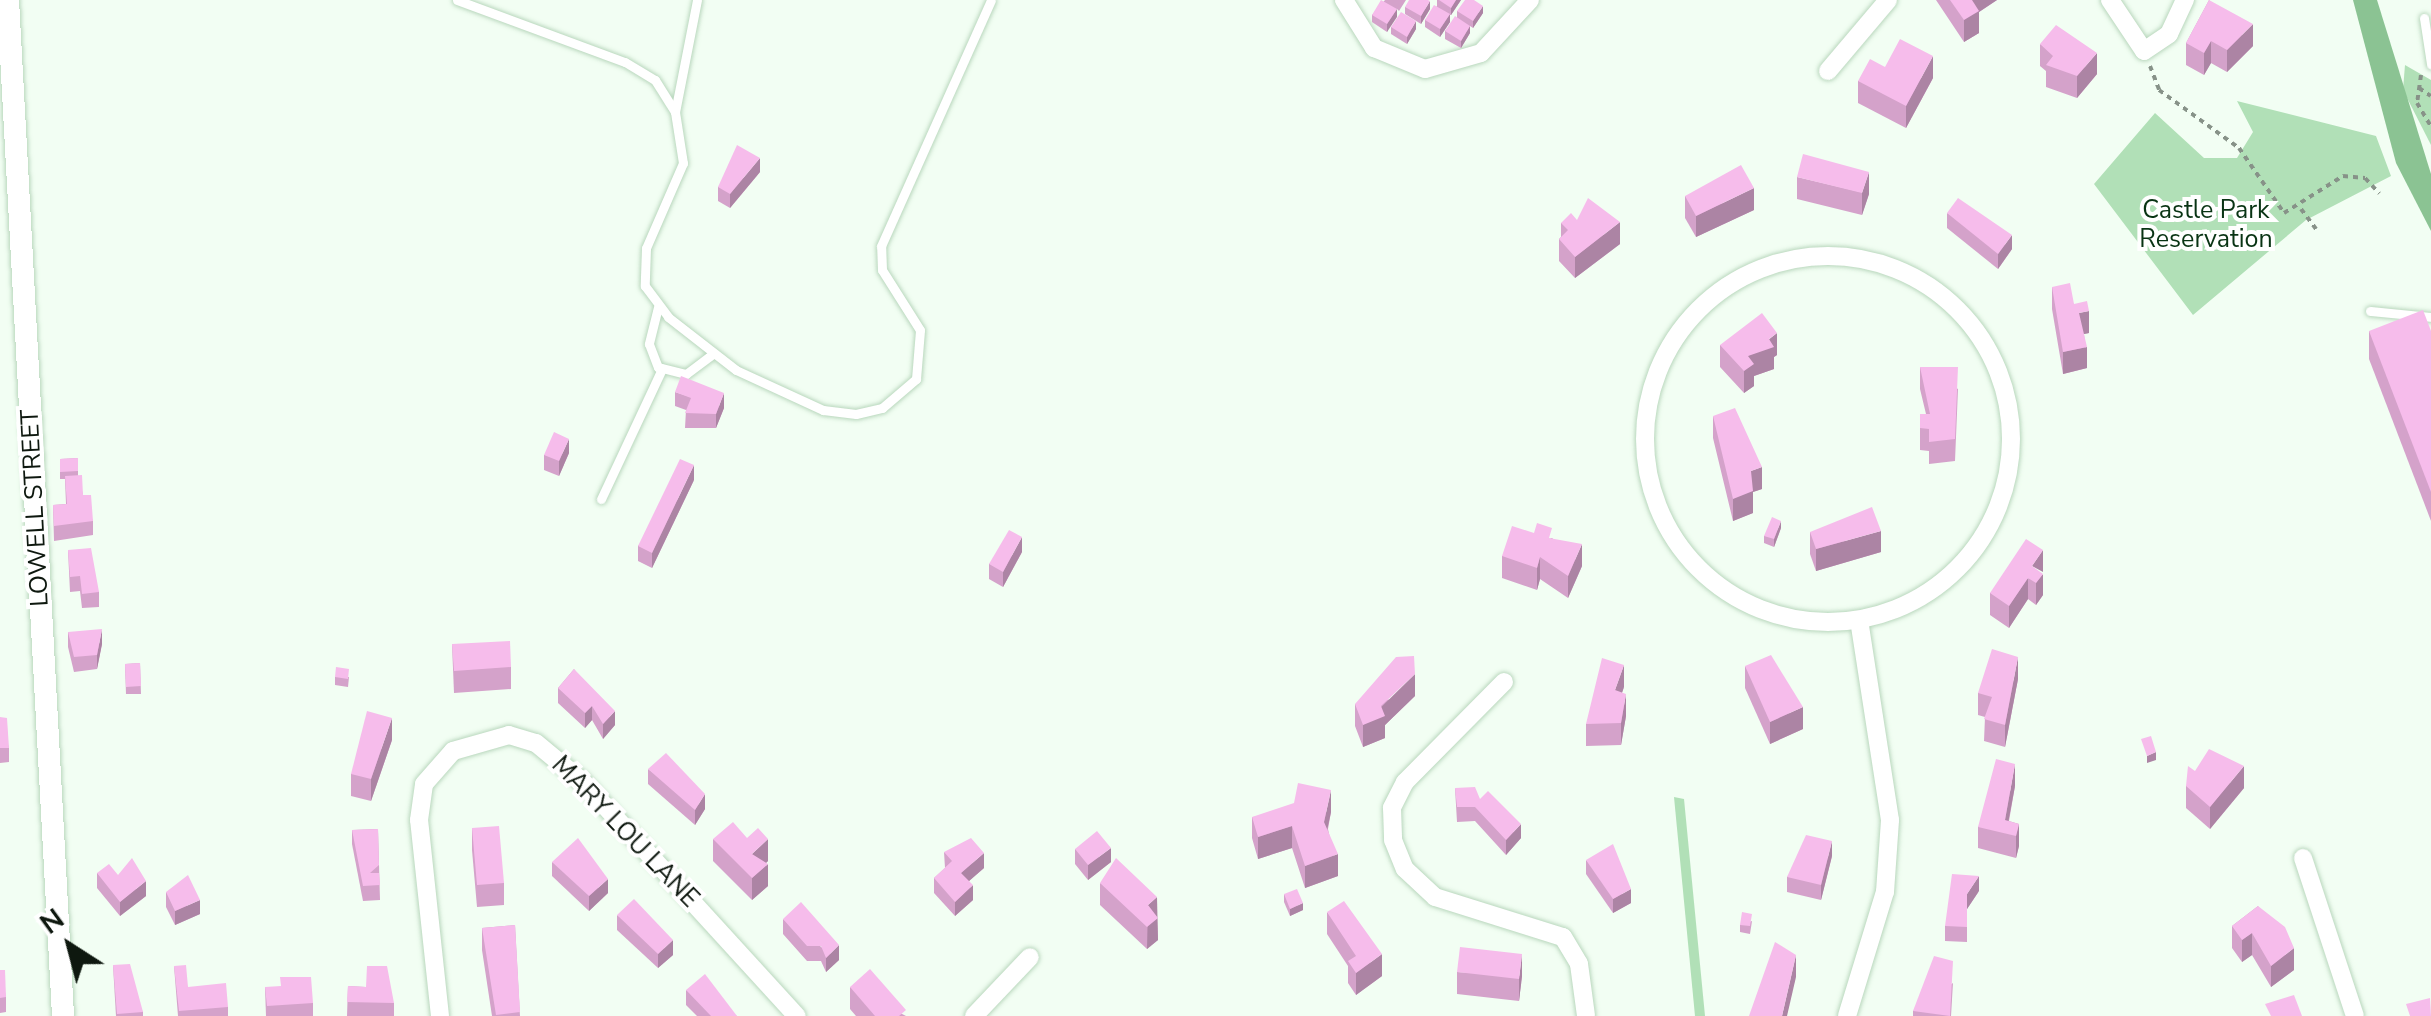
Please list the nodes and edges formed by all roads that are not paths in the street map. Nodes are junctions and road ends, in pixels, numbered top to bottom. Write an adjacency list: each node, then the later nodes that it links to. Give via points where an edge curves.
1 (8, 0): 11 (main road, LOWELL STREET)
2 (457, 0): 14 (lane, via 625,62 655,80)
3 (697, 0): 14 (lane)
4 (991, 0): 18 (lane, via 880,246 882,270 920,330 916,379 882,408 823,410)
5 (1344, 0): 6 (street, via 1374,48 1425,69 1480,53)
6 (1530, 0)
7 (1888, 0): 13 (street)
8 (2110, 0): 9 (street, via 2144,50 2170,34)
9 (2185, 0)
10 (2424, 18): 12 (lane)
11 (6, 43): 25 (main road, LOWELL STREET)
12 (2431, 64)
13 (1828, 71)
14 (675, 112): 15 (lane, via 682,163 643,262)
15 (658, 308): 18 (lane); 19 (lane, via 649,344)
16 (2370, 312): 17 (lane)
17 (2431, 317)
18 (713, 354): 19 (lane, via 686,374)
19 (662, 369): 20 (lane)
20 (601, 499)
21 (1860, 620): 21 (street, via 1788,618 1722,589 1680,549 1647,469 1650,398 1679,332 1720,291 1799,258 1885,264 1936,289 1992,354 2010,408 2004,494 1978,545 1938,586); 30 (street, via 1890,820 1885,892)
22 (1504, 682): 29 (street, via 1406,782 1392,808 1393,840 1405,868 1435,897 1563,937 1578,964)
23 (2303, 858): 31 (street)
24 (1030, 956): 28 (street)
25 (62, 1016)
26 (440, 1016): 27 (street, MARY LOU LANE, via 419,820 424,784 452,751 509,735 536,742 583,782)
27 (796, 1016)
28 (974, 1016)
29 (1586, 1016)
30 (1847, 1016)
31 (2356, 1016)

